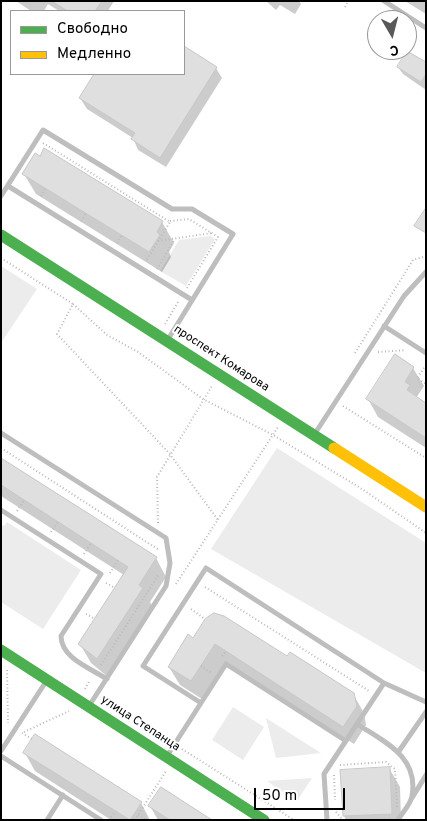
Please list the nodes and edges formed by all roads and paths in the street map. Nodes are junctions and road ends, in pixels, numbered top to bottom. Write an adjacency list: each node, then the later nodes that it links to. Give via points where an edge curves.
1 (348, 1): 3 (path)
2 (384, 1): 4 (lane)
3 (345, 7)
4 (426, 28)
5 (37, 139): 6 (lane); 12 (path); 25 (lane, via 42,130 172,209 192,209 233,234)
6 (8, 186): 9 (lane); 24 (lane)
7 (46, 188): 8 (path)
8 (43, 193)
9 (1, 196)
10 (86, 213): 11 (path)
11 (83, 218)
12 (170, 222): 13 (path, via 189,219); 18 (path)
13 (212, 233): 16 (path); 24 (path, via 218,237)
14 (1, 235): 29 (main road, проспект Комарова)
15 (122, 235): 17 (path)
16 (175, 239): 18 (path); 22 (path)
17 (119, 240)
18 (158, 241): 21 (path)
19 (426, 256): 32 (path, via 414,260)
20 (1, 258): 26 (path)
21 (145, 263)
22 (156, 270)
23 (426, 272): 28 (lane, via 404,296)
24 (183, 294): 25 (lane); 27 (path)
25 (192, 300): 29 (lane)
26 (73, 304): 37 (path, via 108,335 138,352); 44 (path, via 57,334)
27 (164, 326)
28 (384, 326): 33 (lane); 42 (lane)
29 (167, 341): 35 (main road, проспект Комарова)
30 (403, 345): 31 (path, via 411,350 376,352)
31 (380, 346)
32 (355, 353)
33 (426, 353)
34 (426, 365): 36 (path, via 417,378)
35 (219, 374): 37 (path); 39 (main road, проспект Комарова)
36 (426, 384)
37 (203, 399): 41 (path); 44 (path)
38 (341, 404): 45 (path)
39 (285, 417): 41 (path); 42 (main road, проспект Комарова)
40 (1, 432): 56 (lane)
41 (273, 435): 52 (path); 55 (path, via 362,489)
42 (314, 435): 48 (main road, проспект Комарова)
43 (1, 448): 56 (path, via 160,550)
44 (169, 454): 52 (path); 56 (path, via 157,477)
45 (426, 458)
46 (24, 500): 47 (path)
47 (20, 506)
48 (426, 507)
49 (1, 510): 77 (lane, via 101,574 61,636 61,645 65,652)
50 (16, 513): 51 (path)
51 (23, 517)
52 (218, 520): 63 (path)
53 (58, 522): 54 (path)
54 (54, 528)
55 (426, 533)
56 (158, 534): 77 (lane, via 166,538 170,556 166,586)
57 (91, 543): 58 (path)
58 (87, 549)
59 (118, 560): 60 (path, via 110,573)
60 (103, 569)
61 (160, 572): 73 (path)
62 (104, 581): 64 (path)
63 (174, 587)
64 (115, 588)
65 (201, 594): 80 (path, via 206,586)
66 (196, 601): 69 (path, via 191,609)
67 (84, 612): 68 (path)
68 (95, 619)
69 (205, 619)
70 (1, 650): 78 (main road, улица Степанца)
71 (226, 651): 72 (path)
72 (223, 655)
73 (100, 666)
74 (201, 666): 76 (path)
75 (7, 670): 89 (path)
76 (212, 673)
77 (107, 679): 81 (lane)
78 (47, 680): 84 (main road, улица Степанца); 89 (lane)
79 (384, 683): 82 (lane); 83 (lane, via 206,568 143,666); 87 (lane)
80 (372, 693)
81 (97, 694): 84 (lane); 92 (path)
82 (426, 702)
83 (201, 703): 91 (lane, via 226,664); 92 (lane)
84 (88, 707): 96 (main road, улица Степанца)
85 (72, 710): 88 (path)
86 (426, 712): 94 (lane)
87 (357, 724): 91 (lane); 94 (lane)
88 (22, 733): 89 (path); 90 (path)
89 (9, 739): 93 (lane)
90 (32, 739)
91 (346, 741): 115 (lane, via 324,774)
92 (175, 744): 96 (lane); 114 (path)
93 (1, 750)
94 (399, 751): 102 (lane, via 410,770)
95 (1, 756): 101 (lane)
96 (166, 757): 113 (main road, улица Степанца)
97 (338, 768): 103 (path, via 341,764 386,762 395,769)
98 (166, 771): 105 (path)
99 (334, 772): 116 (path, via 336,814)
100 (426, 775): 102 (lane)
101 (63, 795): 108 (lane); 109 (lane)
102 (412, 798): 119 (lane)
103 (397, 810)
104 (115, 812): 110 (path)
105 (138, 814): 111 (path); 112 (path)
106 (394, 814): 118 (path, via 390,818)
107 (367, 815): 117 (path)
108 (47, 820)
109 (101, 820)
110 (109, 820)
111 (135, 820)
112 (146, 820)
113 (264, 820)
114 (294, 820)
115 (327, 820)
116 (343, 820)
117 (367, 820): 118 (path)
118 (373, 820)
119 (398, 820)

